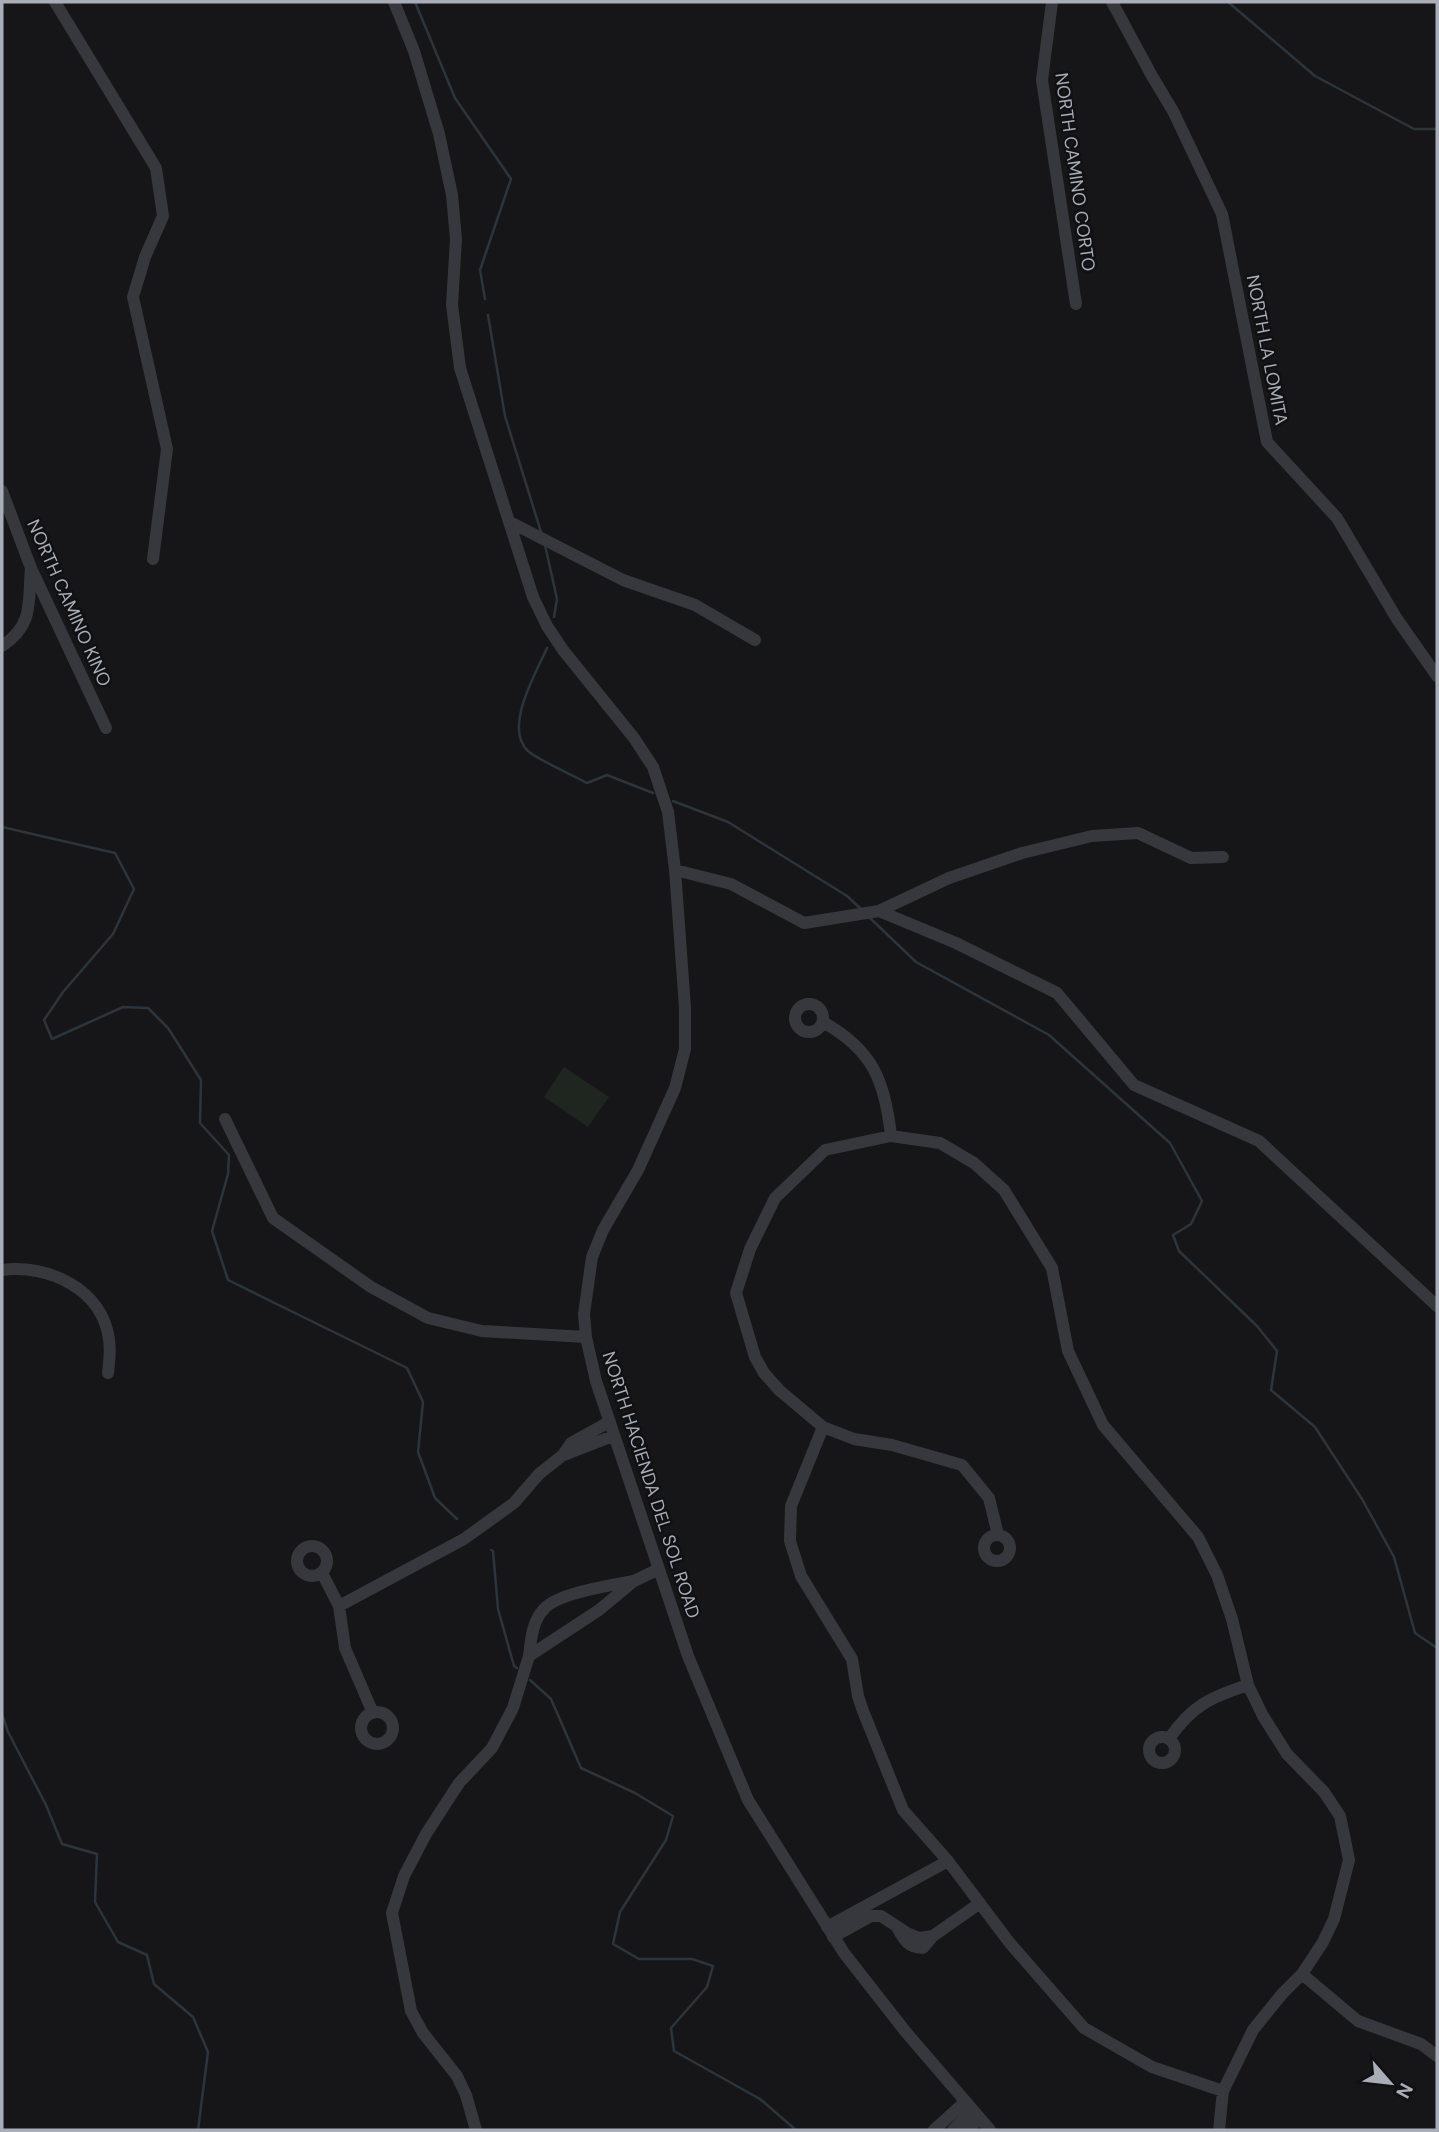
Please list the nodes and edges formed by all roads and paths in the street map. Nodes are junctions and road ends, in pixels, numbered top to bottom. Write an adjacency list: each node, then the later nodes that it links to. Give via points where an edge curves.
1 (55, 2): 8 (street, via 156,169 163,216 133,297 167,449)
2 (394, 2): 7 (street, NORTH HACIENDA DEL SOL ROAD, via 439,134 452,194 456,239 452,305 460,368)
3 (1052, 2): 5 (street, NORTH CAMINO CORTO, via 1042,80)
4 (1112, 2): 12 (street, NORTH LA LOMITA, via 1173,111 1222,214 1267,442 1337,517)
5 (1076, 304)
6 (2, 491): 9 (street, NORTH CAMINO KINO)
7 (510, 522): 10 (street, via 624,580 695,605); 15 (street, NORTH HACIENDA DEL SOL ROAD, via 547,626 653,767 668,812)
8 (153, 559)
9 (31, 568): 11 (street, via 26,620 20,632); 13 (street, NORTH CAMINO KINO)
10 (755, 640)
11 (2, 646)
12 (1437, 677)
13 (106, 728)
14 (1223, 857): 16 (street, via 1191,858 1138,833 1092,835 961,874)
15 (675, 870): 16 (street, via 731,884 804,923); 22 (street, NORTH HACIENDA DEL SOL ROAD, via 685,1049 675,1088 592,1257 584,1314)
16 (879, 911): 21 (street, via 1057,993 1134,1085 1259,1141)
17 (823, 1022): 19 (street, via 842,1032 871,1062 887,1100)
18 (225, 1119): 22 (street, via 273,1218 371,1287 428,1318 482,1331)
19 (891, 1136): 25 (street, via 825,1150 775,1198 750,1249 736,1293 764,1373 786,1398); 34 (street, via 940,1143 974,1163 1004,1190 1052,1268 1068,1351 1103,1425 1192,1529 1208,1555 1232,1619)
20 (2, 1270): 23 (street, via 62,1278 89,1297 110,1341)
21 (1437, 1306)
22 (586, 1337): 24 (street, NORTH HACIENDA DEL SOL ROAD)
23 (108, 1373)
24 (609, 1422): 26 (street, NORTH HACIENDA DEL SOL ROAD); 27 (street, via 571,1443)
25 (823, 1427): 28 (street, via 962,1465 989,1499); 37 (street, via 791,1506 790,1541 801,1576 852,1659 869,1731 904,1810)
26 (613, 1436): 27 (street); 29 (street, NORTH HACIENDA DEL SOL ROAD)
27 (564, 1455): 32 (street, via 514,1503 464,1539)
28 (998, 1535)
29 (659, 1569): 31 (street); 39 (street, NORTH HACIENDA DEL SOL ROAD, via 692,1667 748,1800)
30 (322, 1573): 32 (street)
31 (634, 1581): 33 (street); 33 (street, via 578,1592 544,1607 533,1628)
32 (339, 1606): 35 (street, via 345,1648)
33 (529, 1656): 44 (street, via 513,1707 492,1748 459,1783 426,1835 404,1876 392,1913 411,2011 457,2076)
34 (1248, 1685): 36 (street, via 1196,1707); 40 (street, via 1287,1754 1340,1816 1348,1850 1334,1919)
35 (373, 1713)
36 (1169, 1739)
37 (948, 1861): 38 (street); 39 (street)
38 (980, 1903): 39 (street, via 933,1936 919,1938 881,1916); 42 (street, via 1084,2028 1152,2067)
39 (830, 1932): 43 (street, NORTH HACIENDA DEL SOL ROAD)
40 (1302, 1974): 41 (street, via 1358,2021 1421,2044); 42 (street, via 1253,2030)
41 (1437, 2056)
42 (1223, 2091): 49 (street)
43 (972, 2110): 45 (street); 46 (street); 47 (street); 48 (street, NORTH HACIENDA DEL SOL ROAD)
44 (476, 2130)
45 (934, 2130)
46 (953, 2130)
47 (968, 2130)
48 (990, 2130)
49 (1219, 2130)

